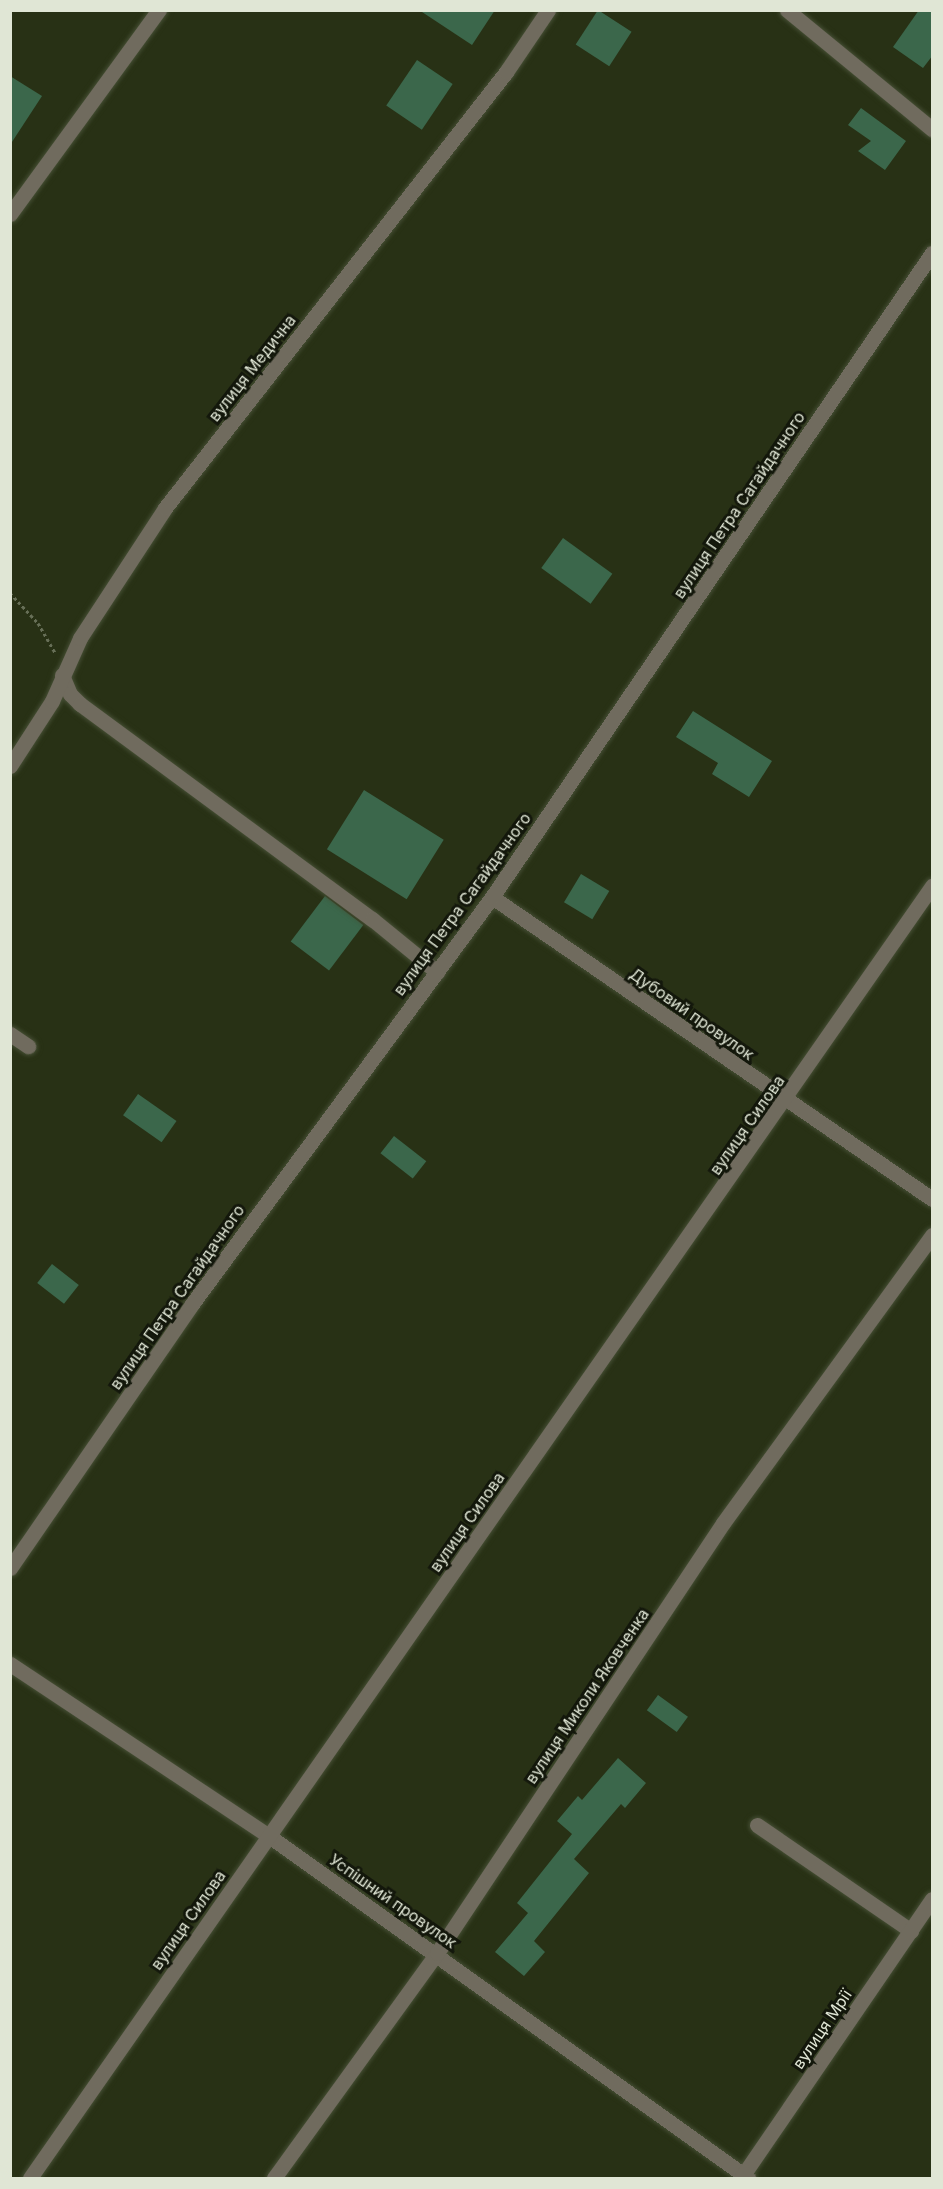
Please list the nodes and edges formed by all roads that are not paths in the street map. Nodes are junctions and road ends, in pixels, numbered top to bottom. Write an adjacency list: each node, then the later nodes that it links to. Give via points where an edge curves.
1 (159, 10): 5 (street)
2 (548, 10): 7 (street, вулиця Медична, via 506,72 165,508 80,638)
3 (787, 10): 4 (street)
4 (933, 129)
5 (10, 214)
6 (933, 253): 10 (street, вулиця Петра Сагайдачного)
7 (62, 675): 8 (street, вулиця Медична, via 52,701); 11 (street, via 70,694 80,704 372,919)
8 (10, 766)
9 (933, 886): 14 (street, вулиця Силова)
10 (492, 897): 11 (street, вулиця Петра Сагайдачного); 14 (street, Дубовий провулок)
11 (437, 972): 17 (street, вулиця Петра Сагайдачного, via 192,1304)
12 (10, 1034): 13 (street)
13 (28, 1046)
14 (786, 1100): 15 (street, Дубовий провулок); 20 (street, вулиця Силова)
15 (933, 1199)
16 (933, 1235): 23 (street, вулиця Миколи Яковченка, via 723,1523)
17 (10, 1568)
18 (10, 1664): 20 (street, Успішний провулок)
19 (757, 1825): 22 (street)
20 (269, 1836): 23 (street, Успішний провулок); 25 (street, вулиця Силова)
21 (933, 1899): 22 (street, вулиця Мрії)
22 (911, 1931): 24 (street, вулиця Мрії)
23 (437, 1953): 24 (street, Успішний провулок); 26 (street, вулиця Миколи Яковченка)
24 (744, 2177)
25 (30, 2178)
26 (274, 2178)

